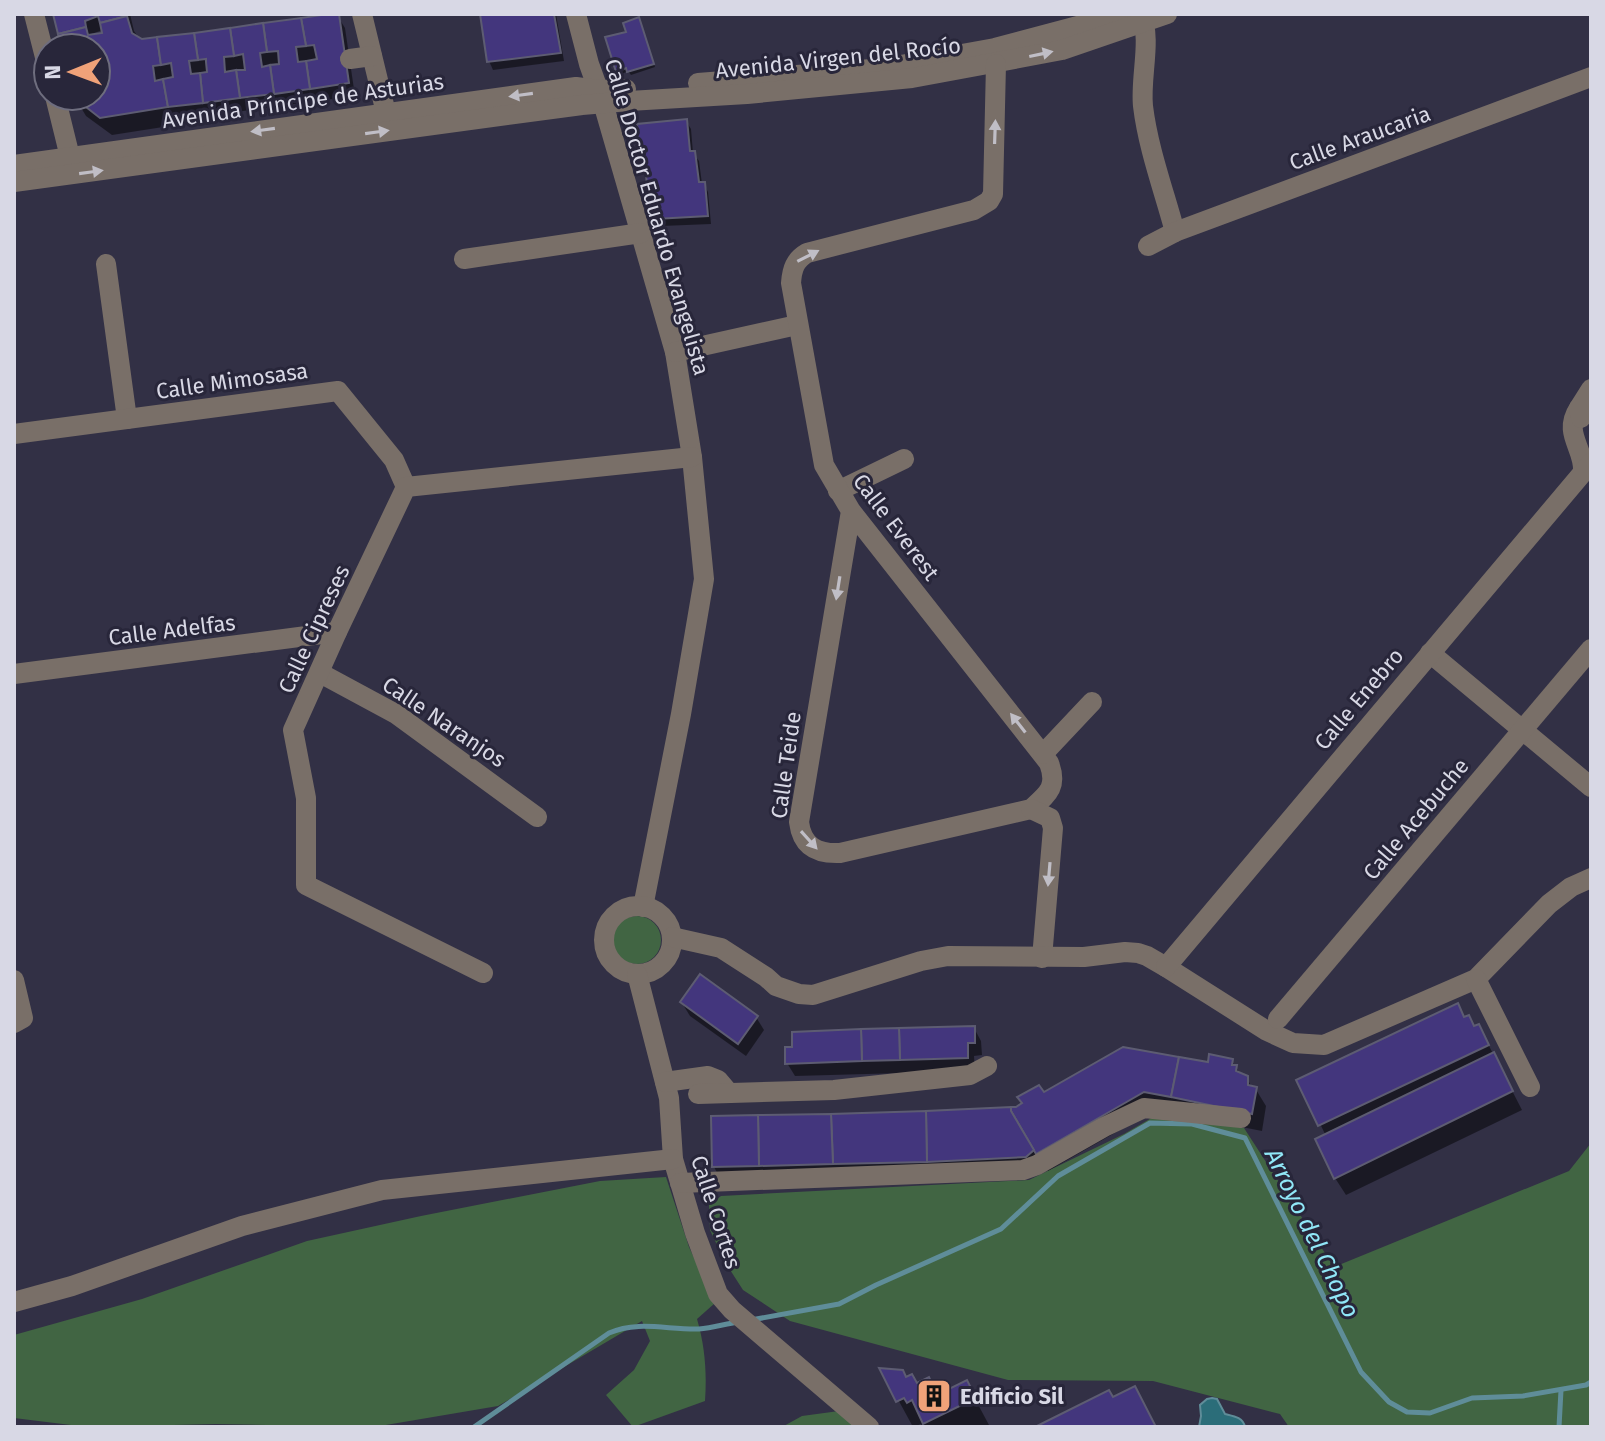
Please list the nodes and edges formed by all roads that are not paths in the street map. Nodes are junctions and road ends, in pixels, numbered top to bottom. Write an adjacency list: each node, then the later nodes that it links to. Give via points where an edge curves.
1 (362, 14): 6 (street)
2 (576, 14): 10 (street, Calle Doctor Eduardo Evangelista)
3 (1123, 14): 10 (street, Avenida Virgen del Rocío, via 995,48 884,68)
4 (1167, 14): 5 (street, Avenida Virgen del Rocío)
5 (1142, 18): 8 (street, Avenida Virgen del Rocío, one-way to 5, via 1062,50); 16 (street, via 1145,115)
6 (372, 56): 7 (street); 12 (street)
7 (350, 59)
8 (996, 64): 10 (street, Avenida Virgen del Rocío, via 846,85); 21 (street, Calle Everest, one-way to 8, via 791,283 794,268 807,253 974,210 989,201)
9 (1591, 77): 16 (street, Calle Araucaria)
10 (600, 96): 12 (street, Avenida Príncipe de Asturias, one-way to 12, via 576,87); 15 (street, one-way to 10, via 495,118); 17 (street, Calle Doctor Eduardo Evangelista)
11 (59, 112): 13 (street)
12 (386, 113): 13 (street, Avenida Príncipe de Asturias, one-way to 13)
13 (70, 157): 14 (street, Avenida Príncipe de Asturias)
14 (14, 165)
15 (14, 182)
16 (1175, 232): 18 (street, Calle Araucaria)
17 (641, 233): 19 (street); 22 (street, Calle Doctor Eduardo Evangelista)
18 (1148, 246)
19 (464, 259)
20 (106, 264): 25 (street)
21 (797, 325): 22 (street); 32 (street, Calle Everest, via 824,465)
22 (675, 352): 28 (street, Calle Doctor Eduardo Evangelista)
23 (1591, 389): 24 (street)
24 (1579, 408): 27 (street); 30 (street, via 1573,432)
25 (127, 419): 26 (street, Calle Mimosasa); 31 (street, Calle Mimosasa, via 338,391 394,460)
26 (14, 434)
27 (1591, 447)
28 (692, 457): 31 (street); 46 (street, Calle Doctor Eduardo Evangelista, via 704,579)
29 (904, 459): 32 (street)
30 (1587, 468): 36 (street, Calle Enebro)
31 (406, 487): 34 (street, Calle Cipreses)
32 (838, 491): 33 (street, Calle Everest)
33 (851, 511): 41 (street, Calle Everest, one-way to 33); 43 (street, Calle Teide, one-way to 43, via 799,822 807,843 826,854 840,853)
34 (337, 632): 37 (street, Calle Cipreses); 38 (street, Calle Adelfas)
35 (1591, 649): 40 (street, Calle Acebuche)
36 (1430, 653): 40 (street); 49 (street, Calle Enebro)
37 (320, 673): 44 (street, Calle Naranjos, via 396,714); 50 (street, Calle Cipreses, via 293,730 306,798 306,885)
38 (14, 674)
39 (1092, 702): 41 (street)
40 (1523, 730): 42 (street); 54 (street, Calle Acebuche)
41 (1043, 754): 43 (street, Calle Everest, via 1053,773 1052,788)
42 (1591, 787)
43 (1031, 809): 48 (street, one-way to 48, via 1050,818 1053,828)
44 (537, 817)
45 (1591, 878): 52 (street, via 1549,904)
46 (643, 907): 47 (street, via 666,920); 51 (street, via 623,910 605,933 612,961)
47 (672, 937): 48 (street, via 721,948 776,986 813,995 934,958); 51 (street, via 659,967)
48 (1042, 958): 49 (street, via 1125,952)
49 (1166, 967): 52 (street, via 1267,1031 1293,1043 1324,1045)
50 (483, 973)
51 (637, 974): 57 (street, Calle Cortes)
52 (1476, 979): 58 (street)
53 (14, 980): 55 (street, via 23,1018)
54 (1278, 1019)
55 (14, 1023)
56 (987, 1066): 59 (street, via 970,1075 849,1088)
57 (665, 1082): 59 (street, via 708,1076); 62 (street, Calle Cortes)
58 (1530, 1087)
59 (729, 1093): 60 (street)
60 (698, 1094)
61 (1241, 1118): 63 (street, via 1144,1108 1023,1170)
62 (673, 1159): 63 (street, Calle Cortes); 64 (street, via 382,1190 242,1226)
63 (680, 1183): 65 (street, Calle Cortes, via 718,1294)
64 (14, 1302)
65 (869, 1427)

